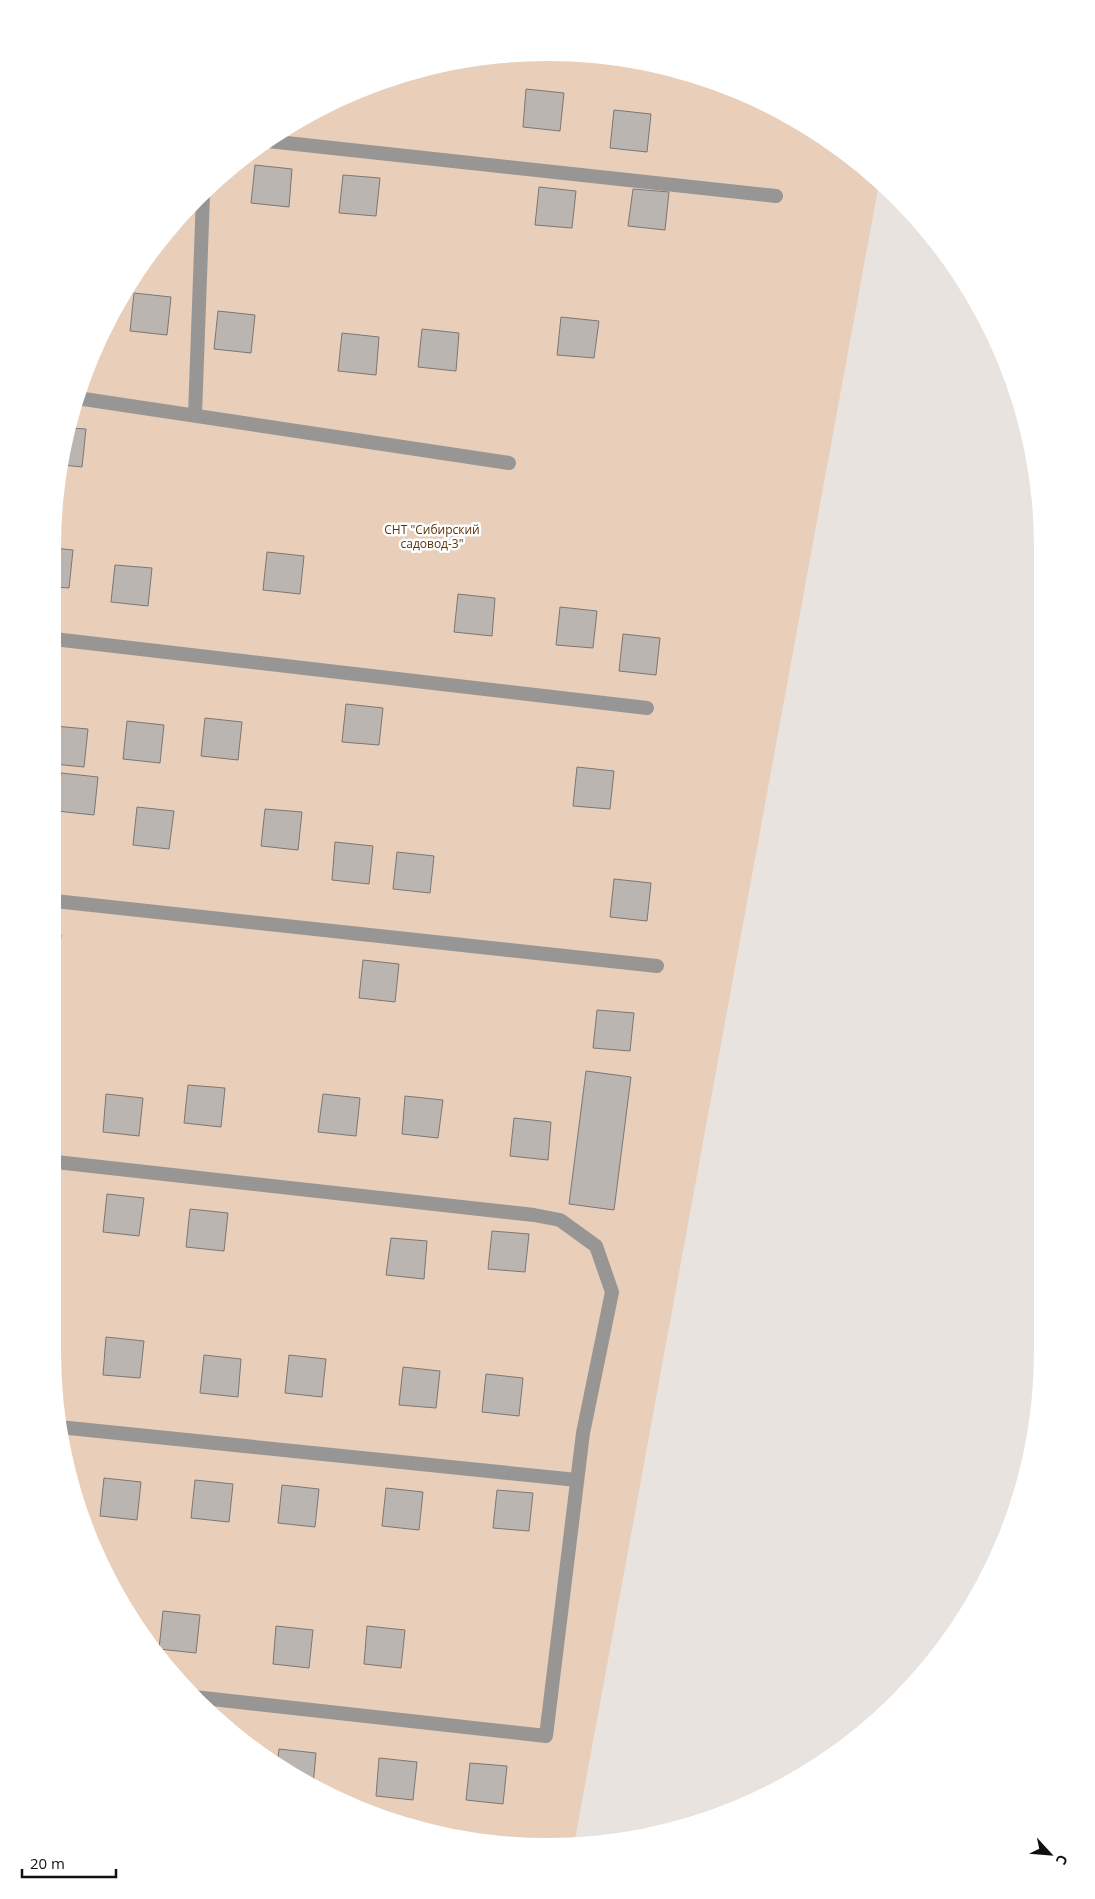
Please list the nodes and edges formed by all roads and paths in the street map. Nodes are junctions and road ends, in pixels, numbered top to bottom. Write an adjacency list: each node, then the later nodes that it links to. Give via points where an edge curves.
1 (278, 142): 2 (lane)
2 (776, 196)
3 (203, 205): 5 (lane)
4 (85, 399): 5 (lane)
5 (195, 415): 6 (lane)
6 (509, 463)
7 (61, 639): 8 (lane)
8 (647, 708)
9 (61, 902): 10 (lane)
10 (657, 966)
11 (61, 1163): 13 (lane, via 560,1220 596,1246 612,1292 583,1433)
12 (67, 1428): 13 (lane)
13 (577, 1480): 14 (lane, via 546,1736)
14 (209, 1700)

